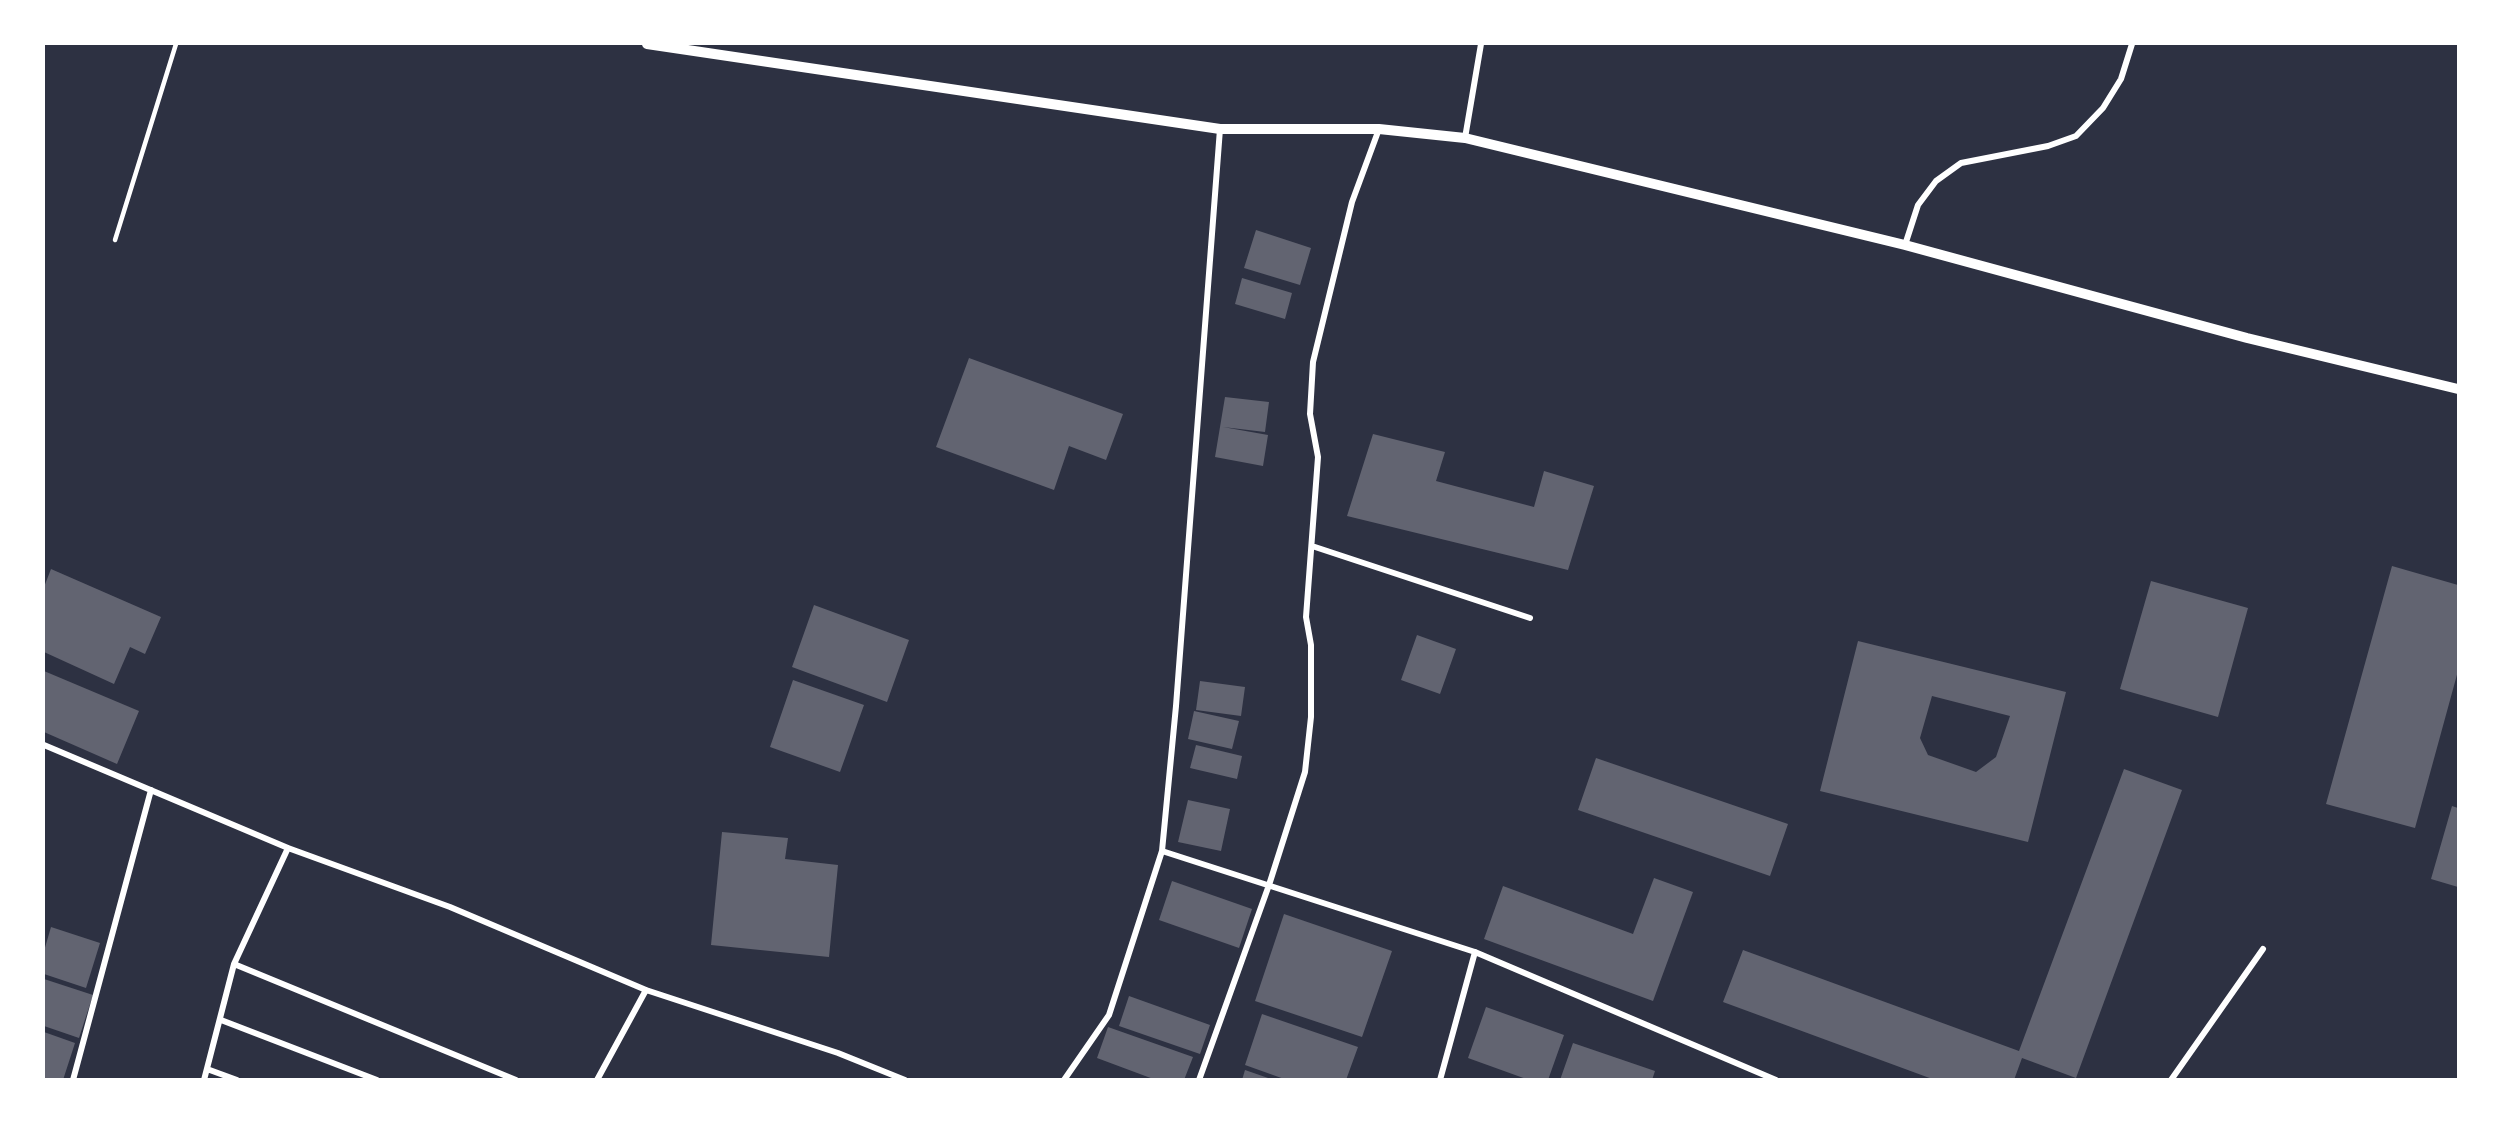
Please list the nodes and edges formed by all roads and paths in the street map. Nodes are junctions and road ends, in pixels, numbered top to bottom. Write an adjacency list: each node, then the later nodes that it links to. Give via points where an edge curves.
1 (176, 44): 8 (lane)
2 (647, 44): 5 (street)
3 (1481, 44): 7 (street)
4 (2132, 44): 9 (street, via 2115,89 2076,136 2048,146 1961,163 1936,181 1918,205)
5 (1220, 129): 6 (street); 16 (street)
6 (1379, 129): 7 (street); 11 (street, via 1352,202 1313,362 1310,414 1318,457)
7 (1465, 138): 9 (street)
8 (115, 240)
9 (1905, 245): 10 (street, via 2247,338)
10 (2458, 389)
11 (1312, 546): 12 (street); 17 (street, via 1306,617 1311,645 1311,717 1305,772)
12 (1530, 618)
13 (44, 745): 14 (street)
14 (151, 790): 15 (street); 24 (street)
15 (288, 848): 20 (street); 21 (street, via 450,907)
16 (1162, 851): 17 (street); 31 (street, via 1109,1015)
17 (1269, 885): 19 (street); 32 (street)
18 (2263, 949): 35 (street)
19 (1475, 952): 33 (street); 34 (street)
20 (234, 964): 22 (street); 28 (street)
21 (646, 990): 29 (street); 30 (street, via 838,1053)
22 (221, 1020): 23 (street); 27 (street)
23 (207, 1070): 25 (street); 26 (street)
24 (74, 1080)
25 (204, 1080)
26 (237, 1080)
27 (377, 1080)
28 (516, 1080)
29 (597, 1080)
30 (905, 1080)
31 (1064, 1080)
32 (1199, 1080)
33 (1440, 1080)
34 (1776, 1080)
35 (2171, 1080)

